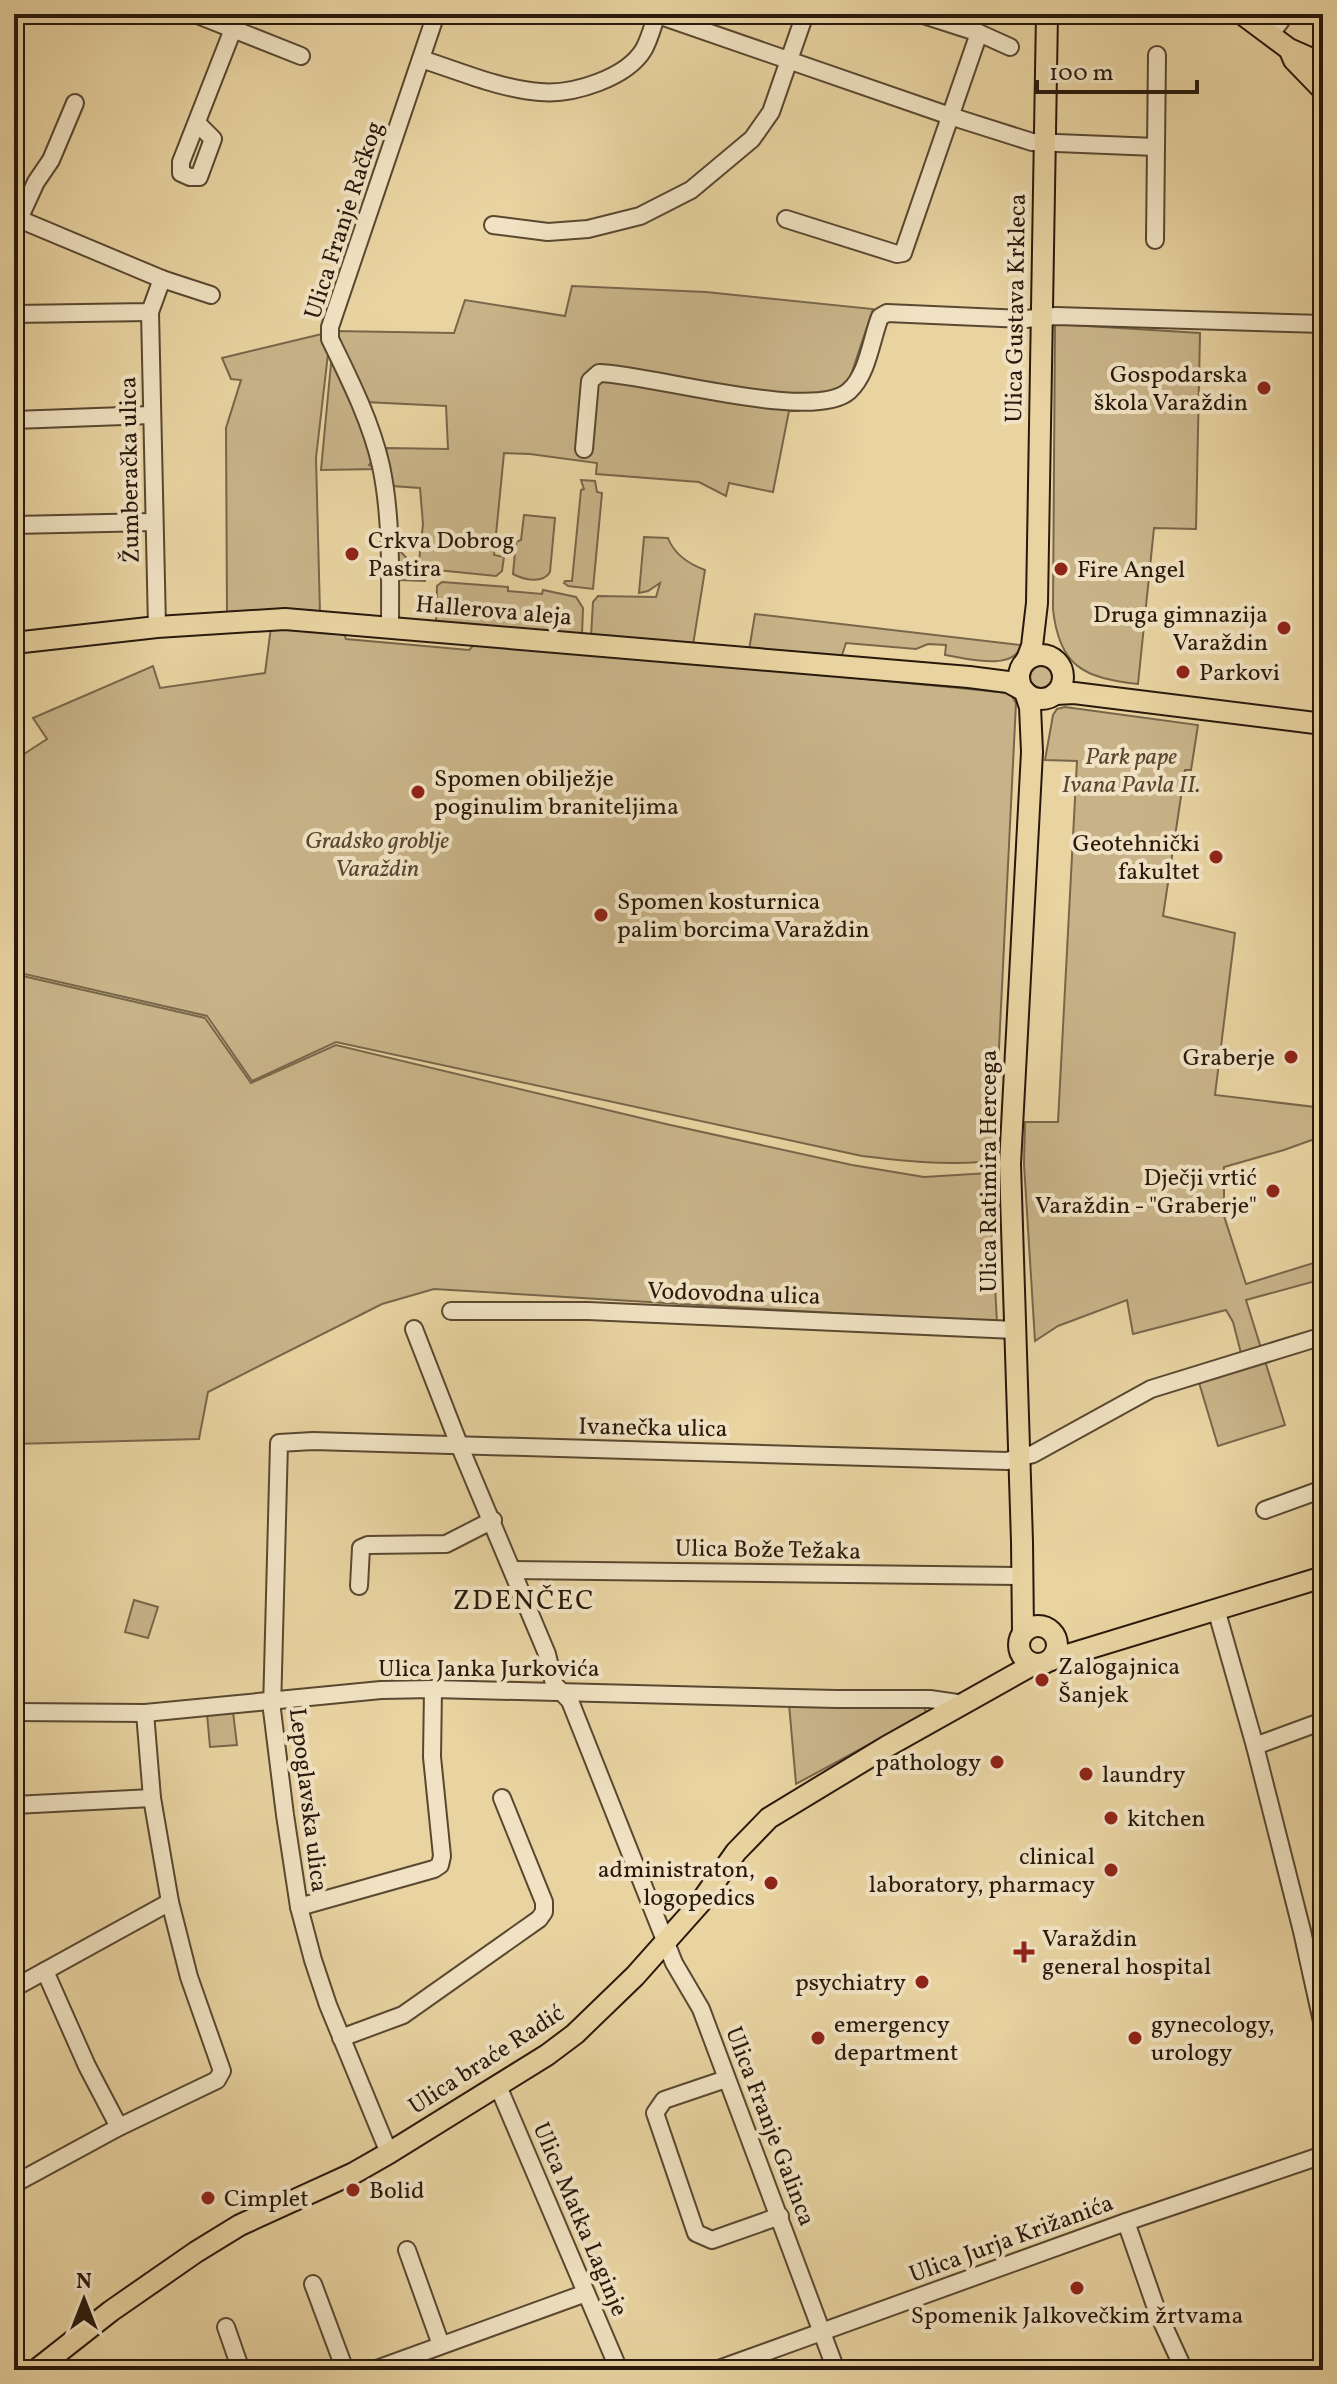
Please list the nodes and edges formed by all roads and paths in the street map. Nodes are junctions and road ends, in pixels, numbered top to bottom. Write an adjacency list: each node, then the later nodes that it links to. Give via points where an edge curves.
1 (195, 14): 9 (street)
2 (436, 14): 16 (street, Ulica Franje Račkog)
3 (656, 14): 16 (street, via 644,48 631,65 579,87 541,92); 17 (street)
4 (805, 14): 17 (street)
5 (920, 14): 10 (street)
6 (1047, 14): 23 (main road, Ulica Gustava Krkleca)
7 (1242, 14): 11 (main road)
8 (1286, 14): 11 (street)
9 (236, 22): 15 (street); 22 (street)
10 (979, 33): 12 (street); 21 (street)
11 (1270, 35): 13 (main road)
12 (1010, 47)
13 (1289, 49): 18 (main road); 19 (main road)
14 (1157, 55): 24 (street)
15 (301, 56)
16 (421, 59): 42 (street, Ulica Franje Račkog, via 330,327 330,339 370,426 381,466)
17 (789, 60): 21 (street); 27 (street, via 771,112 752,139 691,190 640,216 588,229 548,232)
18 (1323, 64)
19 (1323, 90)
20 (75, 103): 25 (street, via 51,160)
21 (950, 116): 23 (street); 26 (street, via 903,253)
22 (197, 123)
23 (1043, 143): 24 (street); 33 (main road, Ulica Gustava Krkleca)
24 (1156, 147): 28 (street)
25 (16, 218): 29 (street)
26 (786, 219)
27 (493, 225)
28 (1155, 240)
29 (162, 279): 30 (street); 31 (street)
30 (211, 295)
31 (150, 312): 32 (street); 35 (street, Žumberačka ulica)
32 (14, 314)
33 (1040, 317): 34 (street); 37 (street, via 883,315 858,379 842,396 827,401 785,401 599,373 590,381); 40 (main road, Ulica Gustava Krkleca)
34 (1323, 324)
35 (151, 415): 36 (street); 38 (street, Žumberačka ulica)
36 (14, 420)
37 (584, 449)
38 (154, 522): 39 (street); 41 (street, Žumberačka ulica)
39 (14, 525)
40 (1037, 603): 44 (main road, Ulica Gustava Krkleca, via 1032,646); 45 (main road, Ulica Gustava Krkleca, via 1046,645)
41 (157, 627): 42 (main road, Hallerova aleja, via 272,619); 43 (main road, Hallerova aleja)
42 (390, 627): 46 (main road, Hallerova aleja)
43 (14, 643)
44 (1024, 662): 45 (main road, via 1039,654); 46 (main road, Hallerova aleja, via 1005,672); 47 (main road, via 1019,677)
45 (1058, 664): 48 (main road, via 1062,684); 49 (main road, via 1077,682)
46 (969, 677): 47 (main road, Hallerova aleja, via 1008,682)
47 (1024, 691): 48 (main road, via 1037,698); 51 (main road, Ulica Ratimira Hercega)
48 (1053, 695): 49 (main road); 51 (main road, Ulica Ratimira Hercega)
49 (1125, 699): 50 (main road)
50 (1323, 724)
51 (1032, 752): 54 (main road, Ulica Ratimira Hercega, via 1010,1134)
52 (451, 1311): 54 (street, Vodovodna ulica, via 588,1311)
53 (414, 1329): 57 (street, Ulica Franje Galinca)
54 (1015, 1330): 58 (main road, Ulica Ratimira Hercega)
55 (1323, 1336): 58 (street, via 1151,1389)
56 (286, 1441): 57 (street, Ivanečka ulica); 74 (street, Lepoglavska ulica, via 279,1443 278,1454)
57 (460, 1447): 58 (street, Ivanečka ulica); 61 (street, Ulica Franje Galinca)
58 (1019, 1459): 64 (main road, Ulica Ratimira Hercega)
59 (1323, 1489): 60 (street)
60 (1265, 1510)
61 (493, 1520): 62 (street, Ulica Franje Galinca); 65 (street, via 446,1544 361,1548)
62 (512, 1570): 64 (street, Ulica Bože Težaka); 73 (street, Ulica Franje Galinca, via 554,1684)
63 (1323, 1577): 66 (main road, Ulica braće Radić)
64 (1023, 1583): 67 (main road, Ulica Ratimira Hercega, via 1038,1620); 68 (main road, Ulica Ratimira Hercega)
65 (359, 1586)
66 (1216, 1609): 69 (main road, Ulica braće Radić); 79 (street)
67 (1049, 1630): 68 (main road, via 1031,1627); 69 (main road, Ulica braće Radić, via 1062,1640); 70 (main road, via 1057,1643)
68 (1020, 1641): 70 (main road, via 1024,1659); 71 (main road, Ulica braće Radić, via 1015,1659)
69 (1104, 1642): 70 (main road, Ulica braće Radić)
70 (1042, 1662): 71 (main road, Ulica braće Radić)
71 (998, 1682): 75 (main road, Ulica braće Radić)
72 (433, 1689): 73 (street, Ulica Janka Jurkovića); 74 (street, Ulica Janka Jurkovića); 84 (street, via 440,1865)
73 (563, 1692): 75 (street, Ulica Janka Jurkovića); 85 (street, Ulica Franje Galinca)
74 (272, 1701): 77 (street, Ulica Janka Jurkovića); 84 (street, Lepoglavska ulica)
75 (964, 1704): 85 (main road, Ulica braće Radić, via 769,1818)
76 (14, 1712): 77 (street, Ulica Janka Jurkovića)
77 (145, 1713): 80 (street)
78 (1323, 1721): 79 (street)
79 (1255, 1746): 88 (street)
80 (152, 1798): 82 (street); 83 (street)
81 (502, 1798): 89 (street, via 544,1912 403,2015)
82 (14, 1805)
83 (170, 1902): 86 (street); 92 (street, via 222,2071 217,2080)
84 (299, 1907): 89 (street, Lepoglavska ulica)
85 (666, 1943): 90 (street, Ulica Franje Galinca, via 701,2009); 91 (main road, Ulica braće Radić, via 575,2034)
86 (45, 1971): 87 (street); 92 (street)
87 (14, 1988)
88 (1322, 2022)
89 (341, 2038): 93 (street, Lepoglavska ulica)
90 (726, 2079): 96 (street, Ulica Franje Galinca); 96 (street, via 664,2100 655,2113 696,2233 712,2240)
91 (498, 2086): 93 (main road, Ulica braće Radić); 100 (street, Ulica Matka Laginje)
92 (119, 2127): 95 (street)
93 (389, 2153): 104 (main road, Ulica braće Radić, via 218,2238 132,2295)
94 (1323, 2155): 97 (street, Ulica Jurja Križanića)
95 (14, 2184)
96 (780, 2216): 102 (street, Ulica Franje Galinca)
97 (1126, 2222): 102 (street, Ulica Jurja Križanića); 111 (street)
98 (407, 2250): 103 (street)
99 (313, 2284): 106 (street)
100 (586, 2293): 103 (street); 108 (street, Ulica Matka Laginje)
101 (226, 2327): 105 (street)
102 (821, 2331): 109 (street, Ulica Jurja Križanića); 110 (street, Ulica Franje Galinca)
103 (441, 2345): 107 (street)
104 (36, 2370)
105 (241, 2370)
106 (345, 2370)
107 (374, 2370)
108 (619, 2370)
109 (716, 2370)
110 (836, 2370)
111 (1184, 2370)

